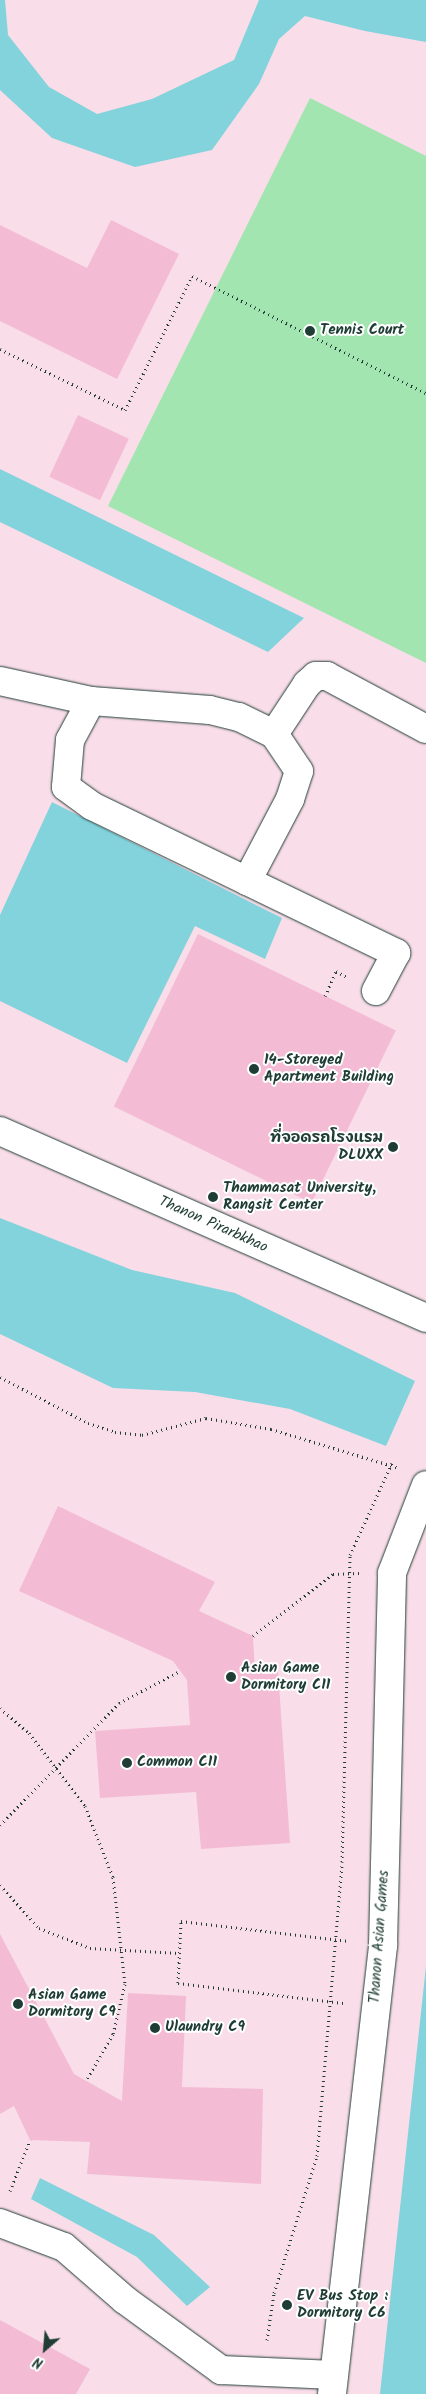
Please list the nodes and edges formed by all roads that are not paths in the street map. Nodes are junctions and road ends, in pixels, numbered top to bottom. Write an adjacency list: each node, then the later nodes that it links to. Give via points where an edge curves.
1 (0, 682): 2 (street)
2 (90, 701): 4 (street, via 210,710 239,717); 5 (street, via 70,740 66,787 92,806)
3 (426, 729): 4 (street, via 327,676 316,676 307,684)
4 (274, 734): 5 (street, via 299,771 290,799)
5 (247, 881): 6 (street, via 396,953)
6 (376, 991)
7 (0, 1131): 8 (street, Thanon Pirarbkhao)
8 (426, 1318)
9 (417, 1479): 11 (street, Thanon Asian Games, via 392,1573 383,1945)
10 (3, 2210): 11 (street, via 64,2246 125,2300 220,2370 264,2372)
11 (333, 2385)

